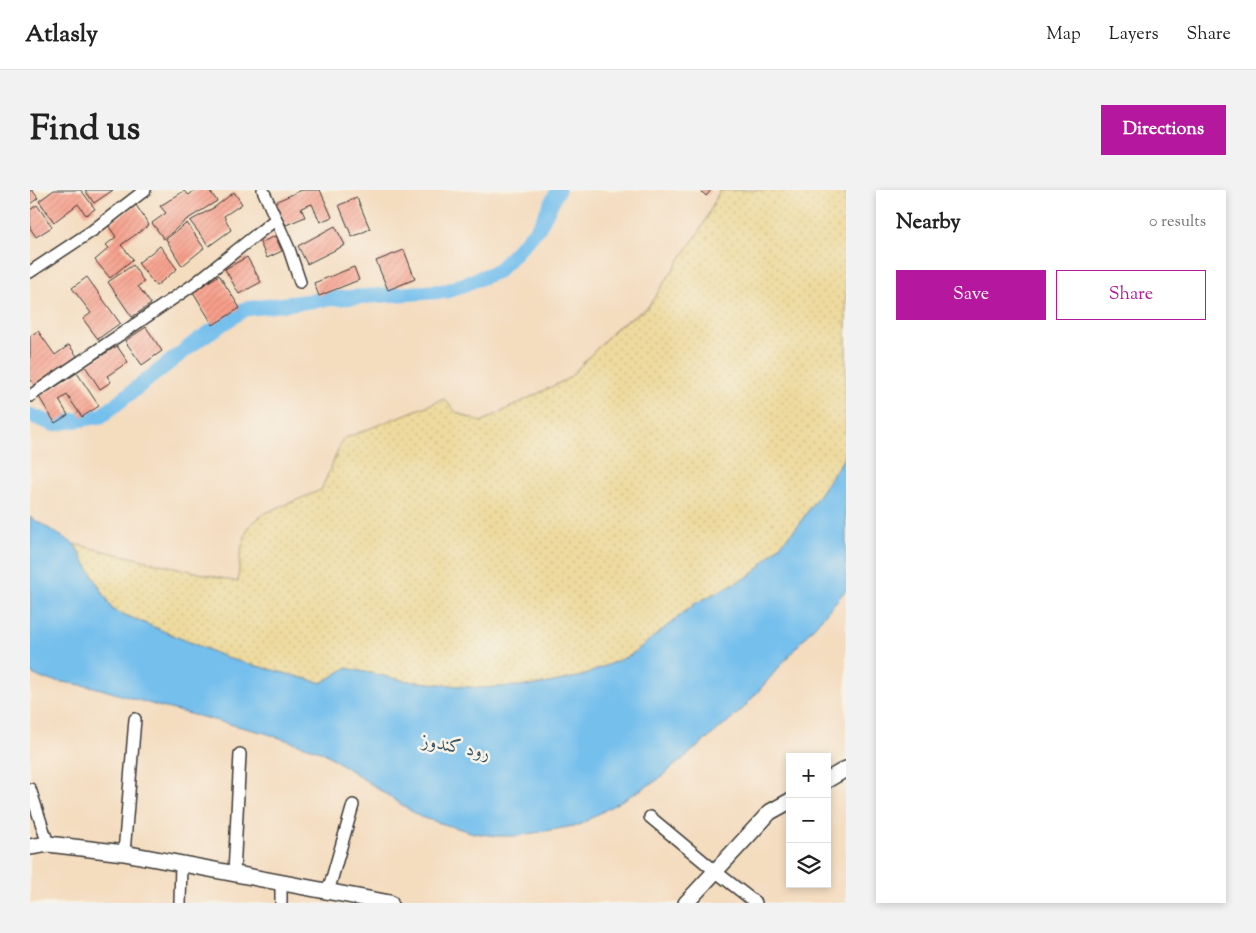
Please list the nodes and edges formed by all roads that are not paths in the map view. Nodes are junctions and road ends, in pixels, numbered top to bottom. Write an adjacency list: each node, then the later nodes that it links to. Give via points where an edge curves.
1 (145, 190): 4 (street, via 92,231)
2 (263, 190): 3 (street)
3 (276, 219): 5 (street); 6 (street, via 193,285)
4 (30, 272)
5 (300, 282)
6 (30, 396)
7 (135, 719): 17 (street)
8 (240, 754): 20 (street)
9 (846, 769): 10 (street)
10 (831, 778)
11 (30, 789): 15 (street)
12 (786, 803): 19 (street, via 770,812)
13 (353, 805): 22 (street)
14 (650, 817): 19 (street)
15 (48, 844): 16 (street); 17 (street)
16 (30, 848)
17 (124, 853): 18 (street)
18 (181, 864): 20 (street); 23 (street)
19 (715, 871): 26 (street); 27 (street)
20 (234, 874): 21 (street)
21 (281, 883): 22 (street); 24 (street)
22 (328, 892): 25 (street)
23 (180, 903)
24 (281, 903)
25 (390, 903)
26 (686, 903)
27 (756, 903)

